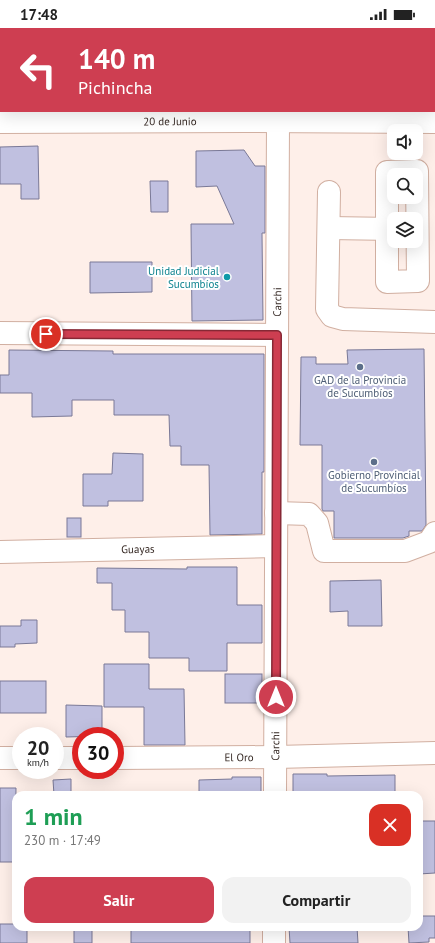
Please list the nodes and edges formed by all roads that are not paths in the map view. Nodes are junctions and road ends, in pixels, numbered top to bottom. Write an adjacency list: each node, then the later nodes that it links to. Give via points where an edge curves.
1 (243, 116): 2 (street, 20 de Junio); 3 (street, 20 de Junio)
2 (278, 121): 4 (street, 20 de Junio); 14 (street, Carchi)
3 (0, 122)
4 (435, 122)
5 (329, 192): 8 (street)
6 (390, 212): 7 (street, via 387,172 418,172)
7 (421, 212)
8 (329, 228): 9 (street); 12 (street, via 328,309 332,316 343,319)
9 (387, 229)
10 (390, 248): 11 (street, via 387,282 418,281)
11 (421, 248)
12 (435, 322)
13 (0, 333): 14 (street)
14 (277, 335): 15 (street, Carchi)
15 (276, 514): 16 (street, via 309,514 316,523 324,551 405,551 429,542); 17 (street, Carchi)
16 (435, 533)
17 (276, 546): 18 (street, Guayas); 23 (street, Carchi)
18 (0, 552)
19 (435, 753): 23 (street, El Oro)
20 (0, 758): 21 (street)
21 (12, 758)
22 (124, 758): 23 (street, El Oro)
23 (276, 758): 24 (street, Carchi)
24 (276, 791)
25 (274, 931): 26 (street)
26 (274, 943)

